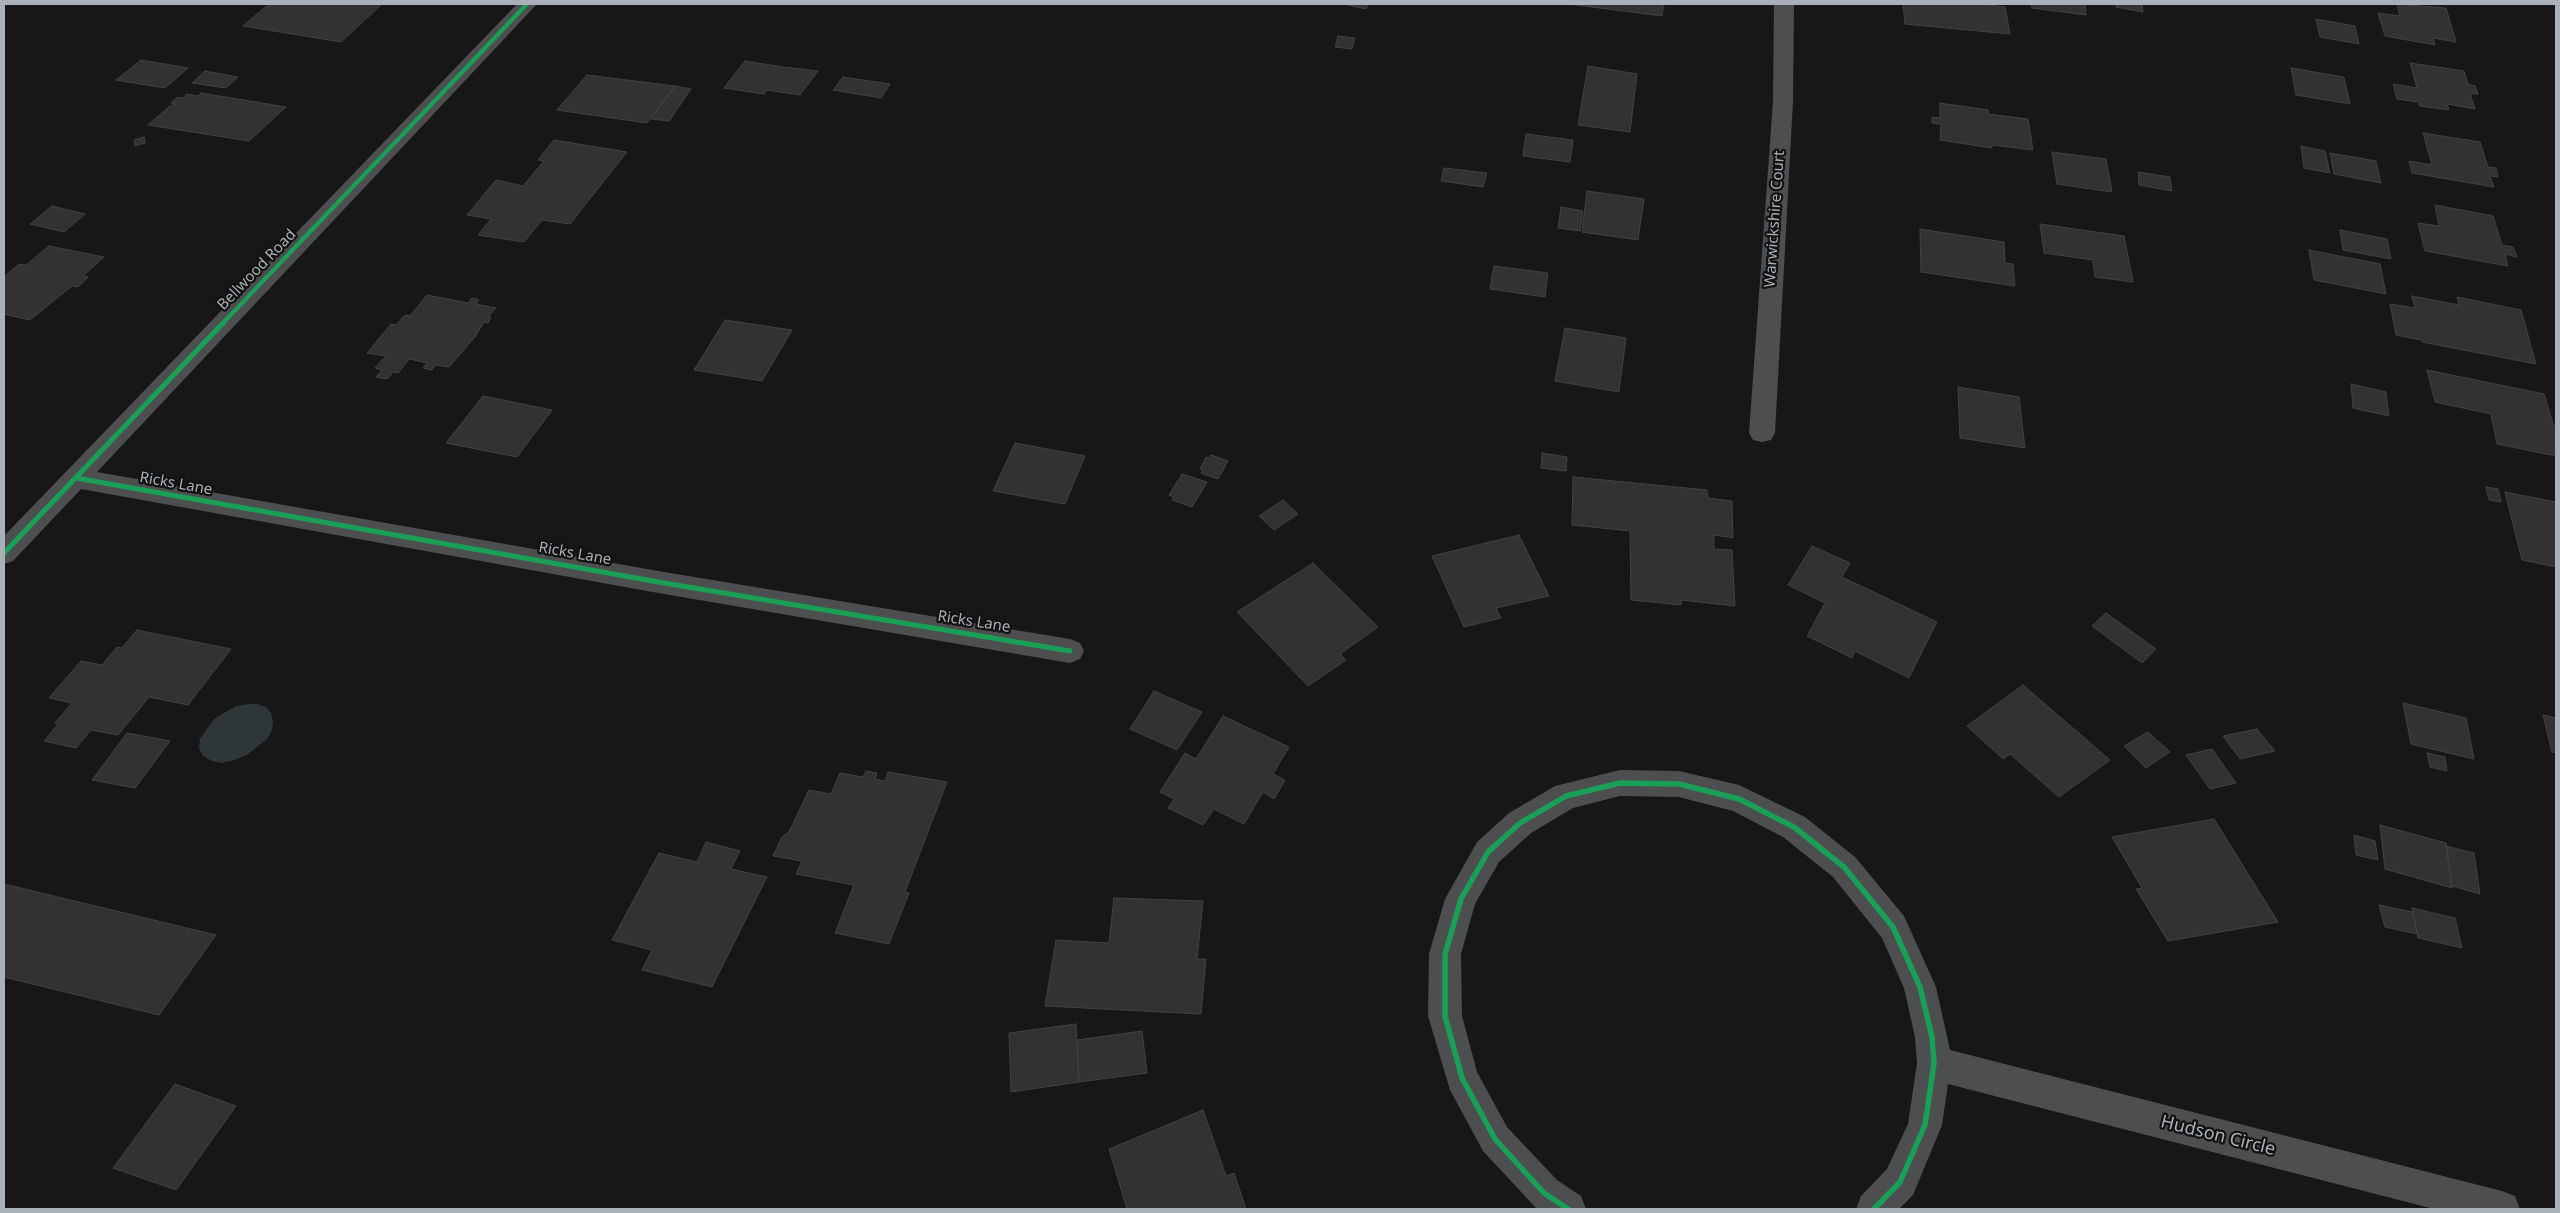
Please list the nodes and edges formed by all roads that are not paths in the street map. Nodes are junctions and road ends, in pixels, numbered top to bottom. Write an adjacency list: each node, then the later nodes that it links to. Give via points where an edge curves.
1 (527, 4): 4 (street, Bellwood Road)
2 (1784, 4): 3 (street, Warwickshire Court, via 1782,101)
3 (1762, 433)
4 (76, 478): 5 (street, Bellwood Road); 6 (street, Ricks Lane, via 664,583)
5 (4, 553)
6 (1070, 651)
7 (1934, 1063): 8 (street, via 1932,1037 1920,987 1893,927 1844,867 1794,827 1739,799 1679,784 1620,783 1566,796 1520,823 1488,852 1461,899 1445,954 1445,1016 1462,1078 1496,1139 1544,1193); 9 (street, via 1925,1125 1900,1182); 10 (street, Hudson Circle)
8 (1568, 1209)
9 (1874, 1209)
10 (2502, 1209)

